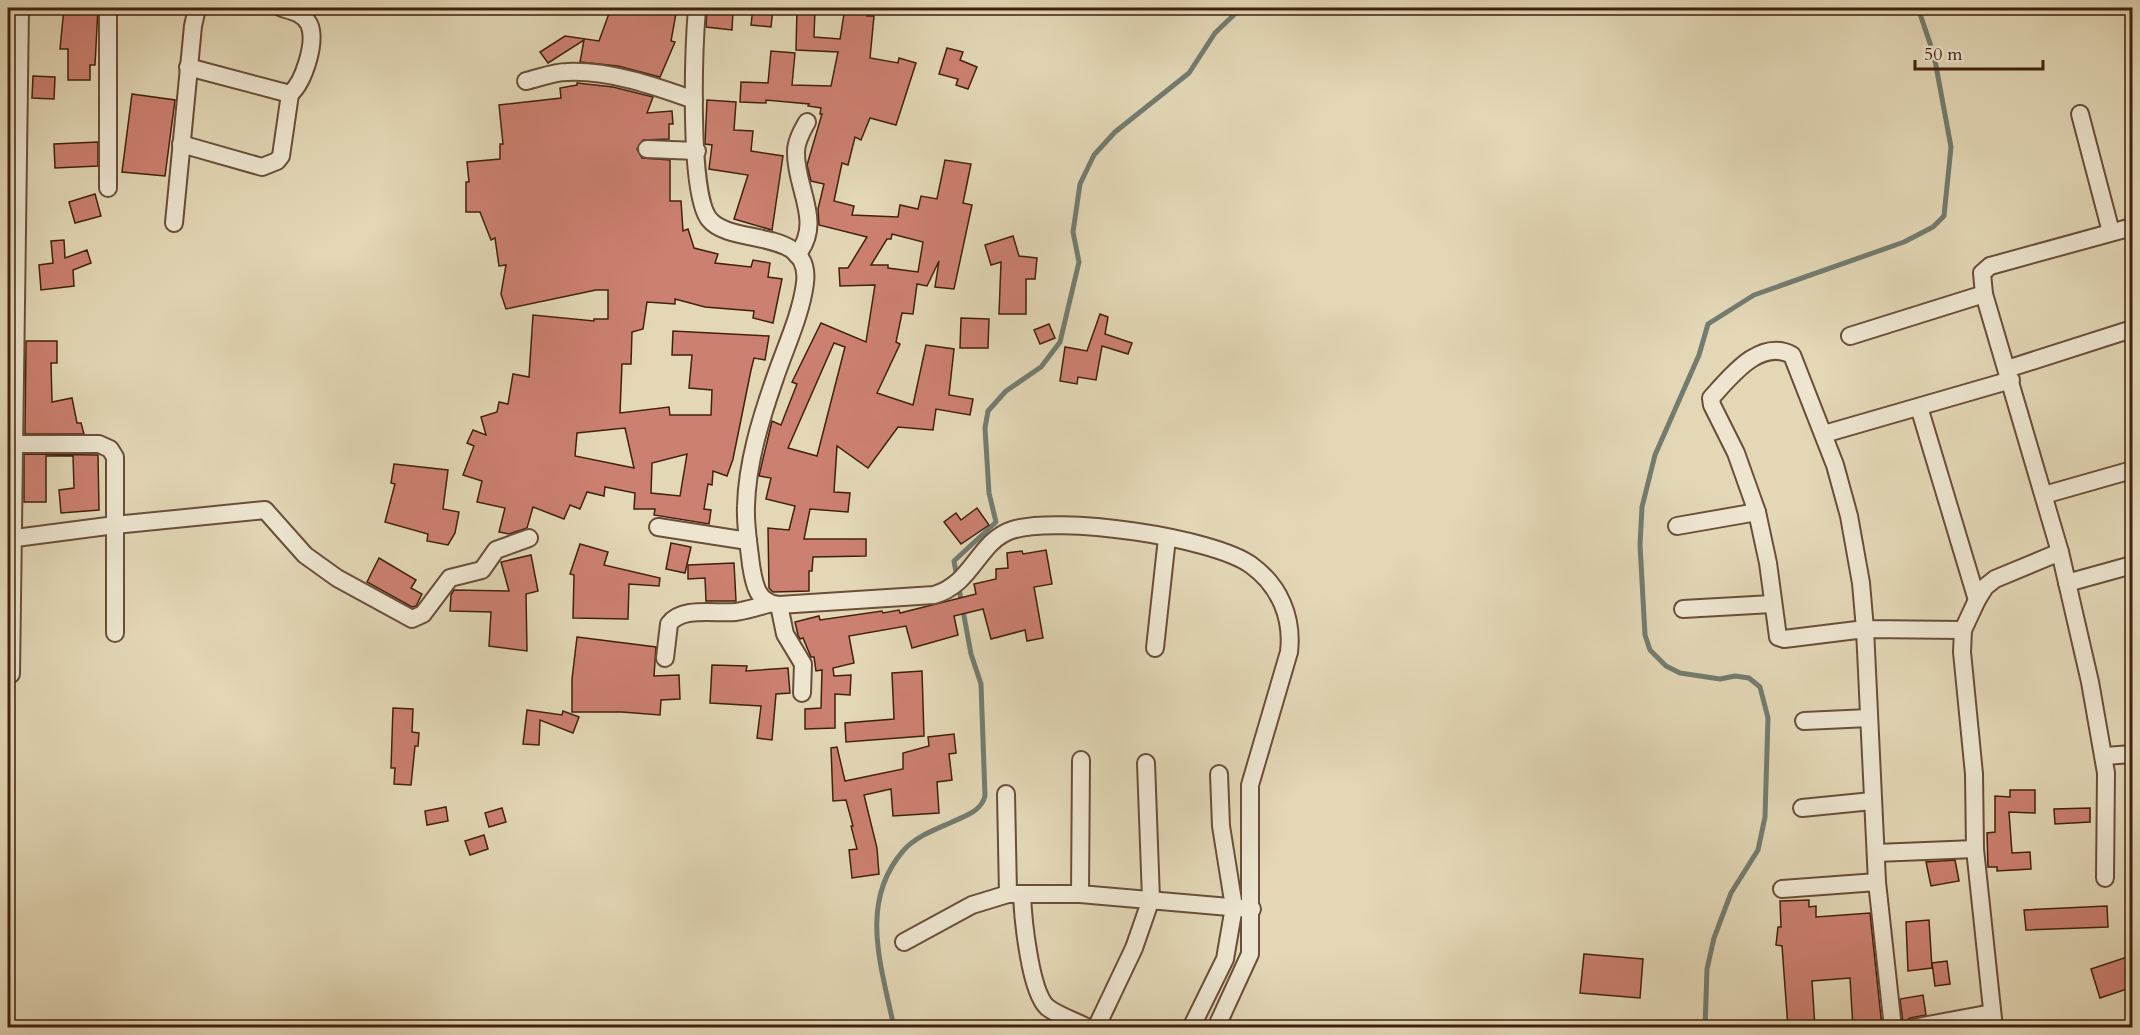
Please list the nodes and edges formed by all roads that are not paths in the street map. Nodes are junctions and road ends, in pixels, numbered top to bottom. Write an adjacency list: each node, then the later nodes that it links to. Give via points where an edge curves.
1 (20, 8): 26 (street)
2 (108, 8): 15 (street)
3 (197, 8): 6 (street)
4 (282, 8): 8 (street, via 300,14 309,25 312,41 298,85)
5 (697, 8): 9 (street)
6 (188, 67): 8 (street); 12 (street)
7 (526, 81): 9 (street, via 580,72 630,81)
8 (290, 94): 12 (street, via 281,156 270,165 262,167)
9 (694, 100): 14 (street)
10 (2080, 114): 18 (street)
11 (807, 122): 19 (street, via 796,155 809,210 809,228 805,245)
12 (181, 144): 16 (street)
13 (647, 149): 14 (street)
14 (697, 151): 19 (street, via 702,203 710,220 723,229 784,246)
15 (108, 189)
16 (174, 223)
17 (2133, 227): 18 (street)
18 (2111, 232): 20 (street, via 1989,267 1982,273)
19 (797, 255): 36 (street, via 804,267 805,285 769,395 748,476)
20 (1984, 294): 22 (street); 23 (street)
21 (2133, 329): 23 (street)
22 (1850, 336)
23 (2009, 375): 24 (street); 28 (street)
24 (1919, 407): 25 (street); 40 (street)
25 (1824, 434): 29 (street, via 1792,355 1782,349 1770,349 1748,361 1711,398); 44 (street, via 1849,516)
26 (11, 444): 30 (street, via 99,444 110,449 115,457); 35 (street)
27 (2133, 470): 28 (street)
28 (2044, 495): 37 (street)
29 (1757, 512): 31 (street); 41 (street)
30 (115, 525): 33 (street, via 265,510 305,555 336,578 412,619 423,614 450,578 482,570 496,550); 35 (street); 46 (street)
31 (1677, 526)
32 (658, 527): 36 (street)
33 (529, 538)
34 (1167, 538): 42 (street, via 1086,526 1030,526 1000,535 966,576 945,592 921,597); 47 (street); 70 (street, via 1233,554 1252,566 1277,593 1288,616 1289,652 1250,785)
35 (10, 539): 49 (street)
36 (748, 541): 42 (street, via 756,586)
37 (2060, 552): 39 (street); 40 (street, via 1995,579)
38 (2133, 565): 39 (street)
39 (2067, 583): 54 (street)
40 (1977, 600): 45 (street)
41 (1773, 604): 43 (street); 44 (street, via 1776,634 1781,639)
42 (773, 605): 48 (street, via 677,618 669,624); 50 (street, via 802,664)
43 (1683, 609)
44 (1866, 629): 45 (street); 51 (street)
45 (1963, 630): 61 (street, via 1974,774)
46 (115, 633)
47 (1155, 648)
48 (665, 658)
49 (11, 674)
50 (802, 693)
51 (1869, 718): 52 (street); 59 (street)
52 (1804, 721)
53 (2133, 754): 54 (street)
54 (2105, 756): 63 (street)
55 (1081, 760): 67 (street)
56 (1146, 764): 68 (street)
57 (1219, 774): 69 (street, via 1221,826)
58 (1006, 794): 66 (street)
59 (1872, 801): 60 (street); 62 (street)
60 (1802, 808)
61 (1975, 849): 62 (street); 72 (street)
62 (1876, 854): 64 (street)
63 (2105, 879)
64 (1877, 882): 65 (street); 77 (street)
65 (1782, 889)
66 (1015, 894): 67 (street); 71 (street, via 972,905); 73 (street, via 1041,999 1052,1010)
67 (1080, 894): 68 (street)
68 (1151, 899): 69 (street); 74 (street, via 1134,948)
69 (1234, 908): 70 (street); 75 (street, via 1225,959)
70 (1252, 909): 76 (street, via 1250,954)
71 (904, 942)
72 (1993, 1020): 78 (street)
73 (1088, 1028)
74 (1096, 1028)
75 (1191, 1028)
76 (1216, 1028)
77 (1893, 1028)
78 (1912, 1028)

